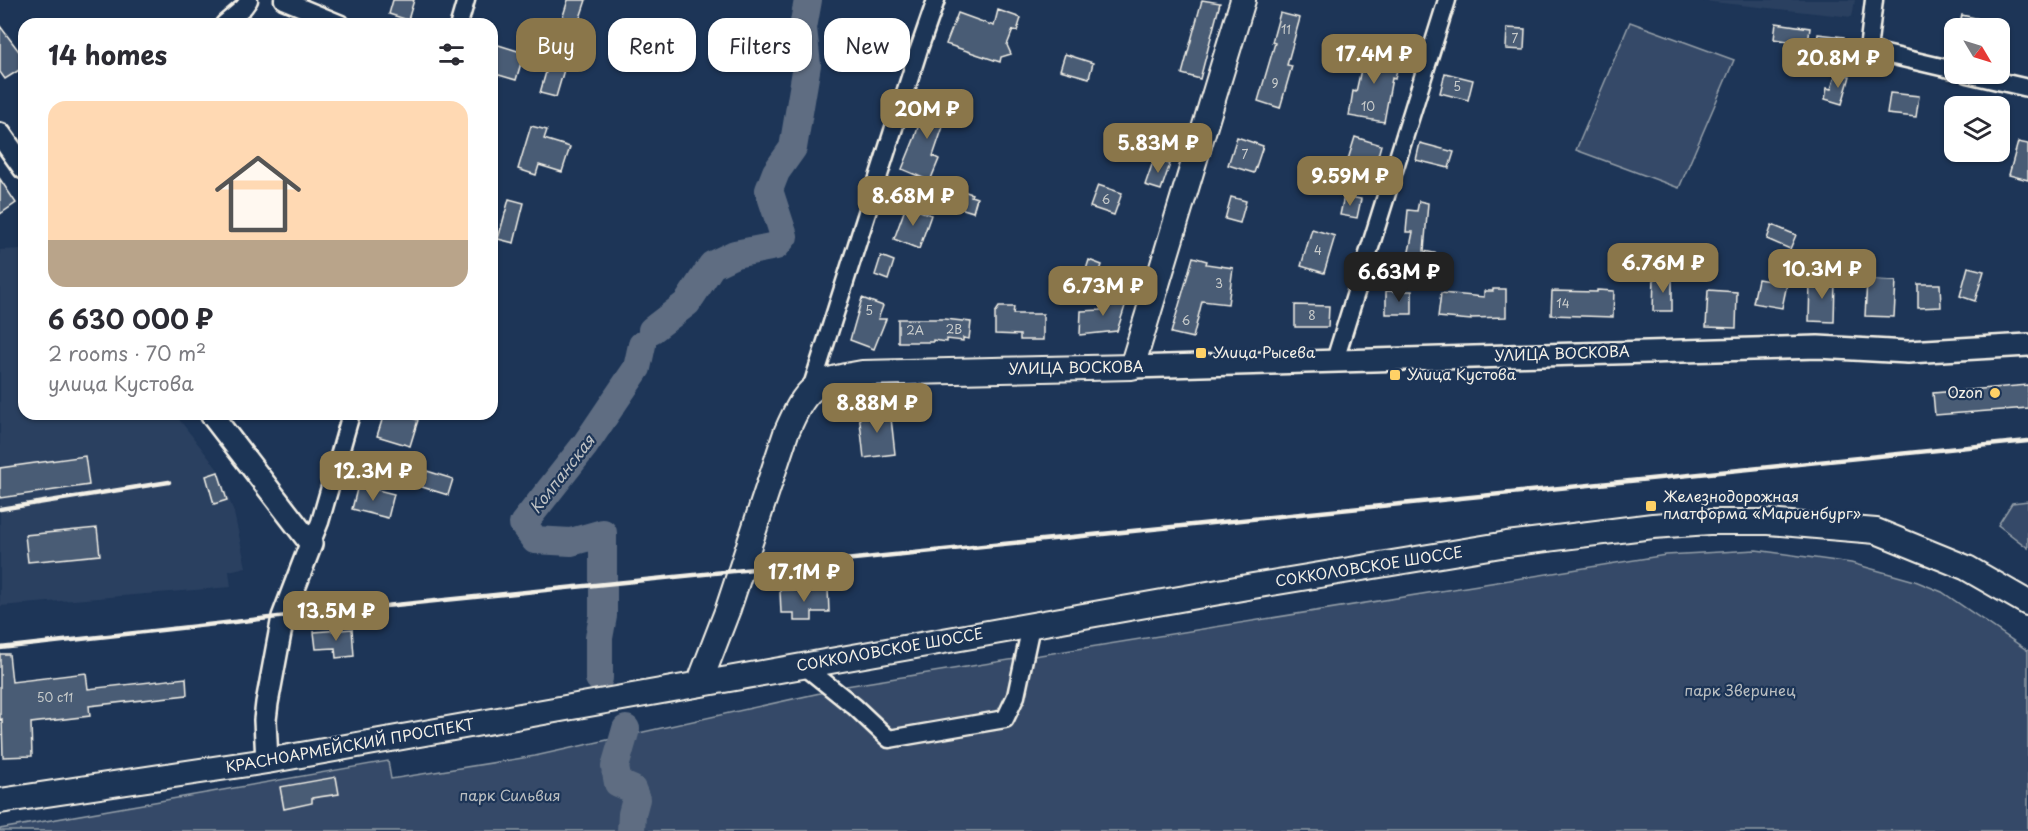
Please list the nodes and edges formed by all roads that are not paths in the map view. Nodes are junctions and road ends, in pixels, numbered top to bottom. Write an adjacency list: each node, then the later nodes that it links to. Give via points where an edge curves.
1 (249, 0): 8 (street)
2 (283, 0): 9 (street)
3 (466, 0): 10 (street)
4 (936, 0): 19 (street)
5 (1243, 0): 18 (main road)
6 (1447, 0): 17 (street)
7 (1874, 0): 11 (street, via 1868,50)
8 (231, 18)
9 (326, 18)
10 (461, 18)
11 (1944, 68)
12 (2010, 84): 13 (street)
13 (2028, 88)
14 (0, 134): 15 (street)
15 (18, 160)
16 (2028, 345): 17 (street, УЛИЦА ВОСКОВА, via 1908,352 1806,348)
17 (1335, 360): 18 (street, УЛИЦА ВОСКОВА)
18 (1132, 367): 19 (main road, УЛИЦА ВОСКОВА, via 862,373)
19 (826, 369): 26 (main road, УЛИЦА ВОСКОВА, via 796,411 786,433)
20 (216, 420): 22 (street)
21 (349, 420): 22 (street)
22 (311, 544): 27 (street, via 283,617 265,720)
23 (2028, 603): 24 (main road, СОККОЛОВСКОЕ ШОССЕ, via 1968,568 1876,531 1767,522 1709,522 1507,544)
24 (1031, 626): 25 (main road, СОККОЛОВСКОЕ ШОССЕ); 25 (street, via 1016,696 1005,719 957,728 889,739)
25 (803, 665): 26 (main road, СОККОЛОВСКОЕ ШОССЕ)
26 (699, 684): 27 (main road, КРАСНОАРМЕЙСКИЙ ПРОСПЕКТ)
27 (267, 761): 28 (main road, КРАСНОАРМЕЙСКИЙ ПРОСПЕКТ)
28 (0, 801)

